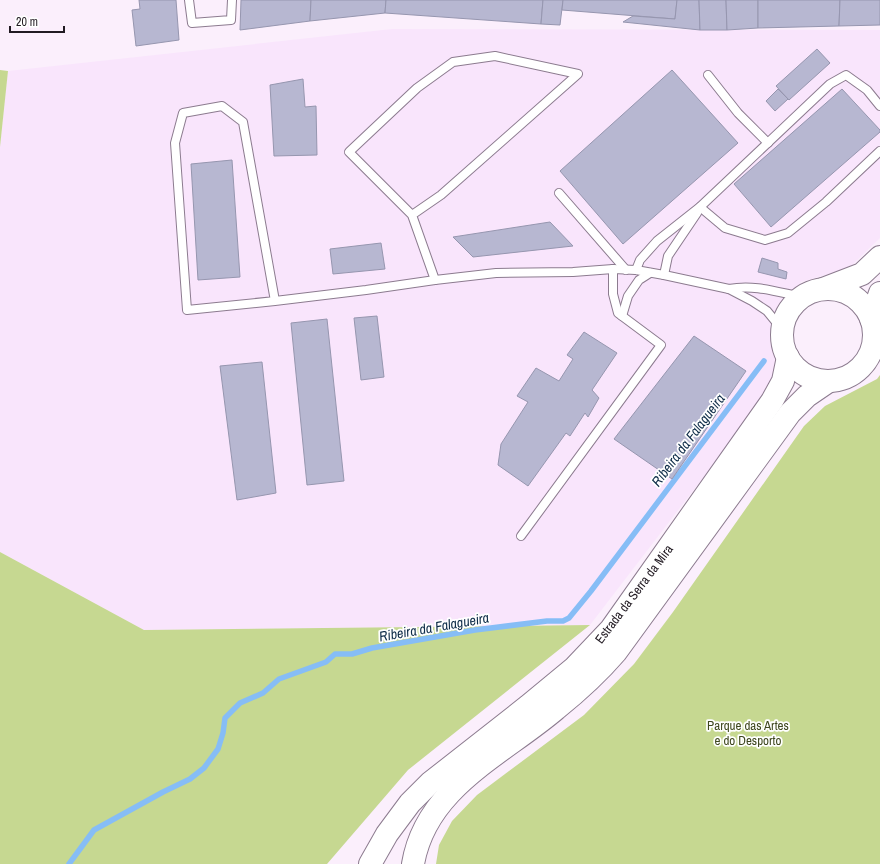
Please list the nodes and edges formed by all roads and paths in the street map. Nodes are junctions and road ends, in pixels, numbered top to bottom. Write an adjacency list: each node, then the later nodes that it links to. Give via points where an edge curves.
1 (189, 0): 2 (lane, via 192,23 231,20)
2 (232, 0)
3 (708, 75): 5 (lane, via 738,113)
4 (880, 106): 5 (lane, via 867,90 846,75 830,84)
5 (768, 143): 8 (lane)
6 (880, 151): 8 (lane, via 826,202 788,233 770,239 765,240 725,228)
7 (559, 193): 12 (lane)
8 (700, 207): 13 (lane, via 657,241 640,260); 15 (lane, via 668,256)
9 (412, 215): 9 (lane, via 349,152 417,88 453,62 495,56 578,74 441,195); 16 (lane)
10 (880, 257): 19 (street, via 862,274)
11 (613, 269): 12 (lane); 16 (lane, via 496,273); 21 (lane, via 613,294 618,313)
12 (626, 270): 13 (lane)
13 (636, 270): 14 (lane)
14 (650, 273): 15 (lane); 21 (lane, via 639,280 628,296)
15 (664, 275): 17 (lane)
16 (435, 280): 20 (lane)
17 (729, 289): 19 (lane, via 752,286); 23 (lane, via 766,311 776,322)
18 (880, 293): 22 (street)
19 (810, 294): 22 (street, via 831,289 844,292 865,307); 23 (street, via 792,307 786,318 783,329)
20 (275, 301): 20 (lane, via 187,310 175,143 183,113 222,106 243,122)
21 (622, 316): 25 (lane, via 661,345)
22 (871, 319): 24 (street, via 875,333 873,348 867,361 857,372 844,379)
23 (785, 349): 24 (street, via 795,367 805,375 816,380); 26 (street, Estrada da Serra da Mira, via 783,381 772,401 611,629 574,668 430,783 410,803)
24 (829, 381): 27 (street, Estrada da Serra da Mira, via 790,413 604,666 556,710 464,778 444,799 430,818 415,849)
25 (521, 536)
26 (370, 864)
27 (413, 864)

